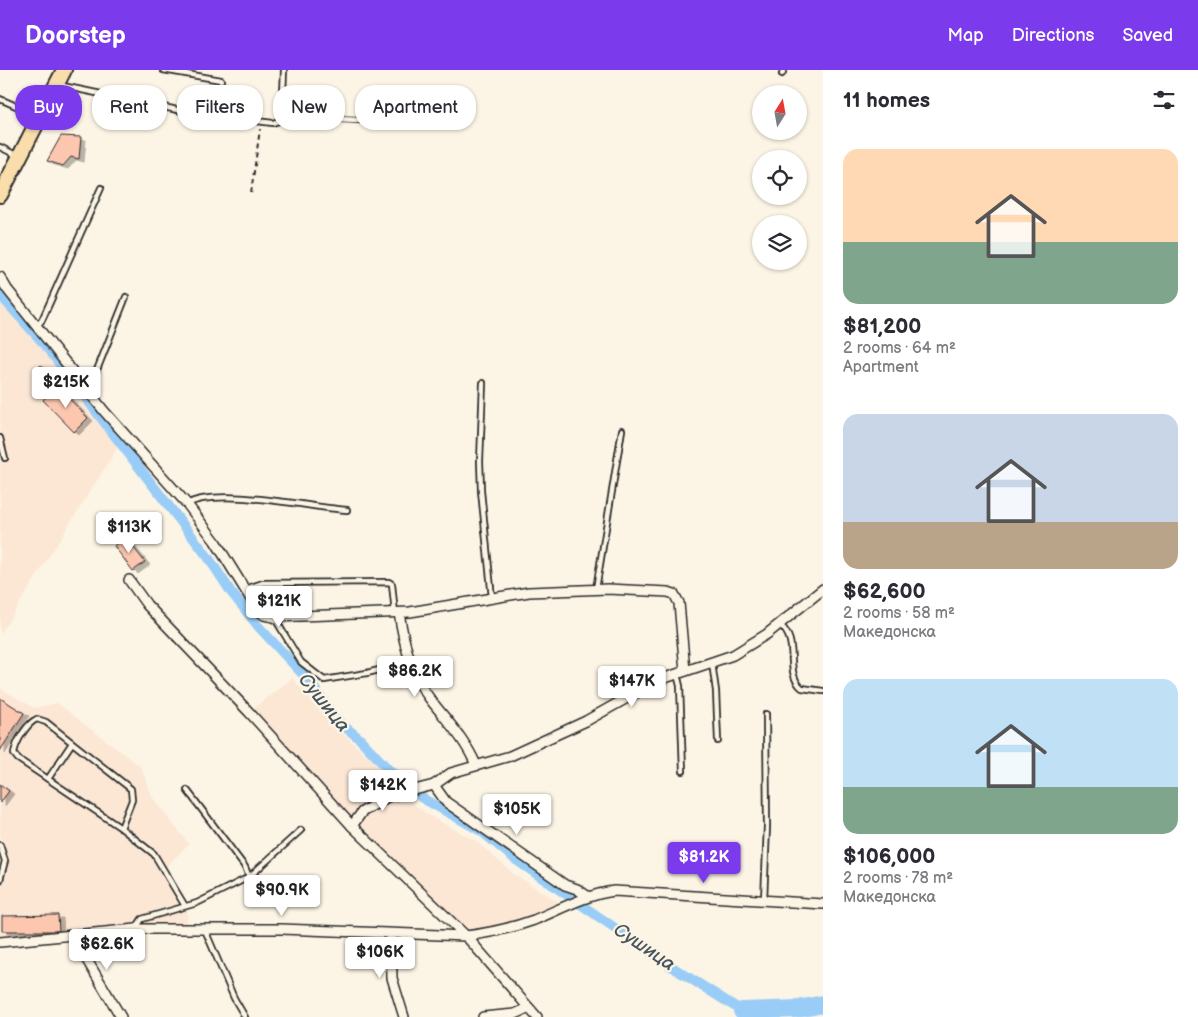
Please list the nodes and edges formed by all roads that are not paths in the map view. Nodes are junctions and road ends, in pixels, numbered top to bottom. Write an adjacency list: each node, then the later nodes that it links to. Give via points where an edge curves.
1 (64, 70): 5 (main road)
2 (163, 70): 4 (lane)
3 (284, 70): 6 (lane)
4 (221, 80)
5 (56, 85)
6 (283, 85)
7 (82, 90): 10 (lane, via 192,113)
8 (0, 99): 9 (lane)
9 (15, 105)
10 (273, 123)
11 (33, 130): 13 (main road)
12 (0, 147): 13 (lane)
13 (20, 156): 15 (main road)
14 (101, 188): 18 (lane)
15 (0, 195)
16 (0, 278): 18 (street)
17 (126, 296): 20 (lane, via 96,375)
18 (37, 326): 20 (street)
19 (483, 383): 30 (lane, via 480,474)
20 (86, 389): 24 (street)
21 (622, 430): 28 (lane)
22 (0, 438): 23 (lane)
23 (5, 458)
24 (187, 504): 25 (lane, via 212,498 251,499); 27 (street)
25 (347, 510)
26 (129, 580): 46 (street, via 147,604)
27 (245, 589): 31 (lane, via 263,583 389,582); 32 (street, via 260,612)
28 (596, 589): 30 (street, via 529,592); 36 (street, via 674,594 682,614)
29 (823, 589): 33 (street)
30 (492, 598): 31 (street)
31 (397, 613): 32 (street); 34 (street)
32 (274, 617): 34 (lane, via 301,662 324,680)
33 (779, 624): 35 (street, via 733,655); 37 (lane, via 790,634 798,685)
34 (411, 662): 41 (street, via 420,684 466,744)
35 (712, 663): 36 (street); 39 (lane)
36 (681, 672): 41 (street, via 643,688 544,742); 42 (lane)
37 (823, 691)
38 (766, 714): 53 (lane)
39 (718, 740)
40 (72, 743): 43 (lane); 43 (lane, via 46,722 37,719 14,748 14,754); 47 (lane, via 130,790 132,800)
41 (476, 765): 44 (street, via 451,773)
42 (683, 771)
43 (48, 779): 47 (lane)
44 (434, 785): 46 (street, via 392,795 373,804); 52 (street, via 446,802 565,885 578,888)
45 (187, 790): 50 (lane, via 245,868)
46 (352, 826): 60 (street)
47 (121, 828): 55 (lane, via 154,854)
48 (301, 830): 50 (lane)
49 (0, 845): 51 (lane, via 5,862)
50 (248, 877): 55 (lane)
51 (0, 880)
52 (587, 896): 53 (street, via 614,891); 60 (street, via 531,921 492,933)
53 (764, 900): 54 (street)
54 (823, 904)
55 (185, 906): 56 (lane, via 142,919)
56 (136, 929): 57 (street); 59 (street)
57 (204, 929): 58 (street); 64 (lane)
58 (391, 934): 60 (street); 65 (street, via 392,978)
59 (72, 935): 61 (street); 63 (street)
60 (466, 936): 62 (street)
61 (0, 942)
62 (529, 1008): 66 (street, via 514,1014); 67 (street)
63 (121, 1017)
64 (245, 1017)
65 (404, 1017)
66 (483, 1017)
67 (538, 1017)

